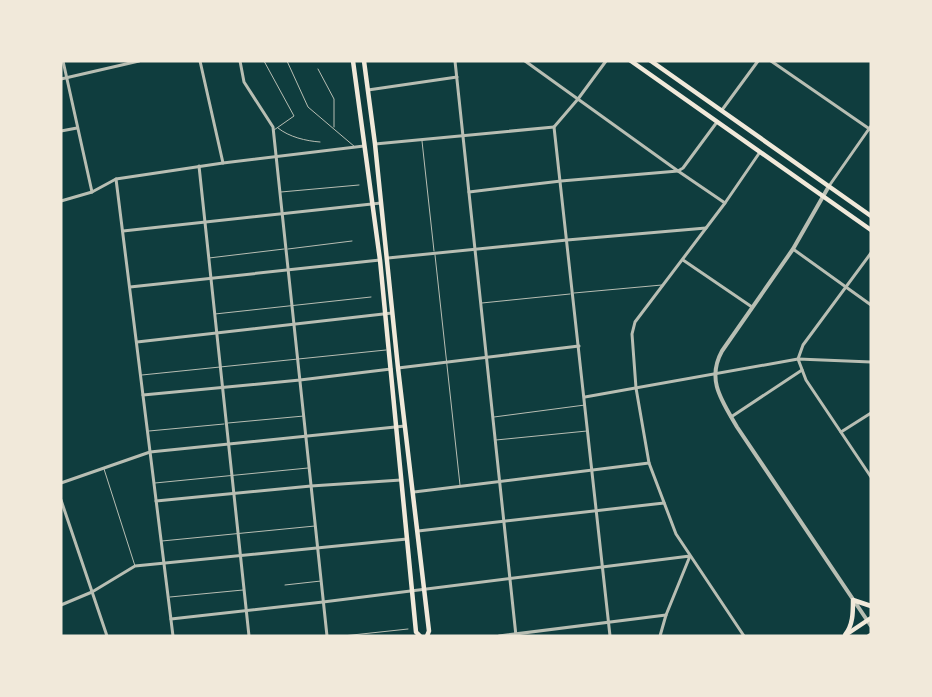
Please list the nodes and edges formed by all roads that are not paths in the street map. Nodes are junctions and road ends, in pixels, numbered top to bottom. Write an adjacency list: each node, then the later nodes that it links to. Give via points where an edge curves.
1 (62, 61): 18 (street)
2 (139, 61): 18 (street)
3 (200, 61): 38 (street)
4 (240, 61): 28 (street, via 244,82)
5 (264, 61): 23 (lane, via 294,116)
6 (287, 61): 24 (lane, via 308,107)
7 (353, 61): 34 (main road)
8 (364, 61): 19 (main road)
9 (455, 61): 17 (street)
10 (526, 61): 20 (street)
11 (606, 61): 20 (street)
12 (630, 61): 22 (main road)
13 (651, 61): 21 (main road)
14 (758, 61): 21 (street)
15 (771, 61): 27 (street)
16 (318, 69): 24 (lane, via 334,99)
17 (457, 77): 19 (street); 30 (street)
18 (64, 78): 26 (street)
19 (368, 90): 33 (main road)
20 (578, 99): 25 (street); 40 (street)
21 (722, 110): 44 (main road)
22 (717, 122): 36 (main road); 40 (street)
23 (278, 127): 28 (lane); 32 (lane, via 308,141)
24 (334, 127): 35 (lane)
25 (554, 127): 30 (street); 42 (street)
26 (77, 128): 29 (street); 45 (street)
27 (870, 128): 44 (street)
28 (273, 130): 37 (street)
29 (61, 131)
30 (463, 136): 31 (street); 47 (street)
31 (422, 140): 33 (street); 65 (lane)
32 (320, 142)
33 (375, 144): 50 (main road)
34 (365, 146): 35 (street); 52 (main road)
35 (355, 147): 37 (street)
36 (760, 152): 48 (main road); 51 (street)
37 (277, 157): 38 (street); 46 (street)
38 (223, 163): 39 (street)
39 (199, 166): 41 (street); 55 (street)
40 (678, 172): 42 (street); 51 (street)
41 (116, 179): 45 (street); 58 (street)
42 (561, 181): 47 (street); 59 (street)
43 (358, 184): 46 (lane)
44 (829, 186): 48 (street); 54 (main road)
45 (92, 192): 49 (street)
46 (281, 192): 53 (street)
47 (469, 192): 62 (street)
48 (823, 198): 57 (main road); 63 (street)
49 (61, 201)
50 (381, 203): 52 (street); 67 (main road)
51 (725, 203): 56 (street)
52 (373, 204): 53 (street); 68 (main road)
53 (283, 213): 55 (street); 61 (street)
54 (871, 216)
55 (205, 223): 58 (street); 66 (street)
56 (706, 228): 59 (street); 69 (street)
57 (871, 230)
58 (123, 231): 74 (street)
59 (567, 240): 62 (street); 75 (street)
60 (352, 241): 61 (lane)
61 (286, 249): 66 (lane); 70 (street)
62 (475, 249): 65 (street); 77 (street)
63 (792, 249): 73 (street); 80 (street)
64 (871, 253): 73 (street)
65 (435, 254): 67 (street); 92 (lane)
66 (208, 258): 71 (street)
67 (388, 258): 81 (main road)
68 (380, 260): 70 (street); 83 (main road)
69 (682, 260): 72 (street); 80 (street)
70 (289, 270): 71 (street); 79 (street)
71 (211, 278): 74 (street); 82 (street)
72 (664, 284): 75 (lane); 102 (street, via 635,322 632,334)
73 (845, 286): 78 (street); 91 (street, via 803,345)
74 (130, 287): 86 (street)
75 (573, 294): 77 (lane); 87 (street)
76 (371, 297): 79 (lane)
77 (482, 303): 89 (street)
78 (871, 305)
79 (292, 306): 82 (lane); 84 (street)
80 (752, 307): 99 (street, via 722,351)
81 (394, 313): 83 (street); 95 (main road)
82 (214, 314): 85 (street)
83 (385, 314): 84 (street); 88 (main road)
84 (294, 324): 85 (street); 90 (street)
85 (216, 332): 86 (street); 94 (street)
86 (137, 342): 98 (street)
87 (579, 346): 89 (street); 104 (street)
88 (389, 350): 90 (lane); 96 (main road)
89 (486, 357): 92 (street); 108 (street)
90 (298, 359): 94 (lane); 100 (street)
91 (798, 359): 93 (street); 97 (street); 99 (street)
92 (447, 362): 95 (street); 132 (lane)
93 (871, 362)
94 (220, 367): 98 (lane); 101 (street)
95 (398, 368): 111 (main road)
96 (392, 369): 100 (street); 112 (main road)
97 (802, 370): 109 (street); 115 (street)
98 (141, 375): 103 (street)
99 (714, 375): 102 (street); 109 (street, via 718,393)
100 (300, 380): 101 (street); 107 (street)
101 (222, 388): 103 (street); 110 (street)
102 (636, 388): 104 (street); 120 (street)
103 (143, 395): 113 (street)
104 (584, 397): 105 (street)
105 (585, 405): 108 (lane); 114 (street)
106 (871, 413): 115 (street)
107 (304, 416): 110 (lane); 116 (street)
108 (494, 417): 117 (street)
109 (731, 417): 159 (street)
110 (226, 424): 113 (lane); 118 (street)
111 (406, 426): 112 (street); 133 (main road)
112 (396, 427): 116 (street); 127 (main road)
113 (148, 431): 119 (street)
114 (588, 431): 117 (lane); 123 (street)
115 (841, 432): 124 (street)
116 (306, 435): 118 (street); 122 (street)
117 (496, 440): 128 (street)
118 (228, 443): 119 (street); 125 (street)
119 (150, 452): 121 (street); 130 (street)
120 (649, 462): 123 (street); 137 (street)
121 (104, 468): 129 (street); 149 (lane)
122 (309, 468): 125 (lane); 131 (street)
123 (591, 470): 128 (street); 138 (street)
124 (869, 471): 126 (street)
125 (232, 476): 130 (lane); 134 (street)
126 (871, 477)
127 (402, 480): 131 (street); 143 (main road)
128 (500, 482): 132 (street); 139 (street)
129 (61, 483)
130 (154, 483): 136 (street)
131 (311, 486): 134 (street); 140 (street)
132 (461, 486): 133 (street)
133 (414, 492): 141 (main road)
134 (234, 495): 136 (street); 142 (street)
135 (61, 500): 157 (street)
136 (156, 501): 144 (street)
137 (664, 503): 138 (street); 147 (street, via 676,534)
138 (596, 511): 139 (street); 150 (street)
139 (504, 522): 141 (street); 151 (street)
140 (315, 526): 142 (lane); 145 (street)
141 (418, 531): 154 (main road)
142 (238, 533): 144 (lane); 146 (street)
143 (408, 538): 145 (street); 156 (main road)
144 (161, 541): 148 (street)
145 (318, 548): 146 (street); 152 (street)
146 (240, 555): 148 (street); 155 (street)
147 (690, 556): 150 (street); 164 (street); 181 (street)
148 (164, 564): 149 (street); 158 (street)
149 (135, 566): 157 (street)
150 (603, 567): 151 (street); 167 (street)
151 (511, 579): 154 (street); 170 (street)
152 (321, 581): 153 (lane); 160 (street)
153 (285, 585)
154 (424, 589): 156 (street); 177 (main road)
155 (244, 590): 158 (lane); 163 (street)
156 (412, 590): 160 (street); 176 (main road, via 416,632)
157 (92, 592): 161 (street); 171 (street)
158 (168, 598): 165 (street)
159 (853, 600): 162 (main road); 166 (street); 182 (main road, via 853,616)
160 (323, 602): 163 (street); 174 (street)
161 (61, 605)
162 (871, 606)
163 (246, 611): 165 (street); 173 (street)
164 (666, 615): 167 (street); 180 (street)
165 (171, 619): 172 (street)
166 (869, 619): 168 (street); 182 (main road)
167 (609, 621): 170 (street); 179 (street)
168 (871, 626)
169 (408, 629): 175 (lane)
170 (516, 635): 178 (street)
171 (107, 636)
172 (173, 636)
173 (249, 636)
174 (327, 636)
175 (343, 636)
176 (420, 636)
177 (427, 636)
178 (499, 636)
179 (610, 636)
180 (660, 636)
181 (744, 636)
182 (844, 636)

